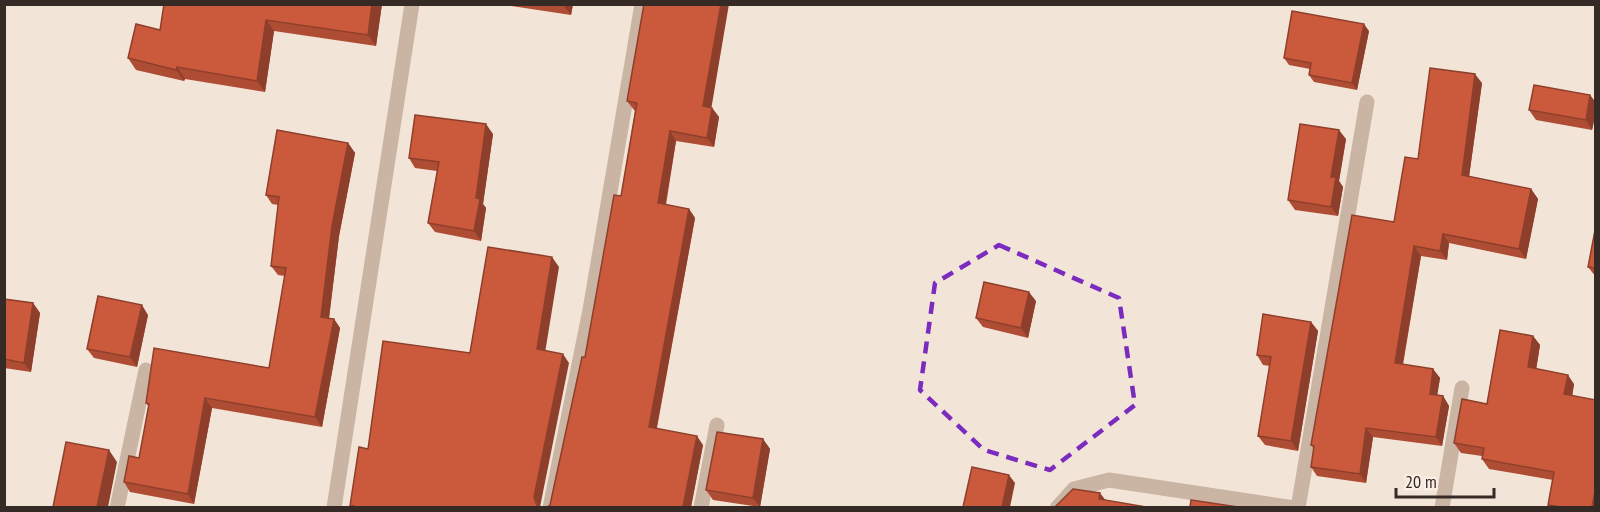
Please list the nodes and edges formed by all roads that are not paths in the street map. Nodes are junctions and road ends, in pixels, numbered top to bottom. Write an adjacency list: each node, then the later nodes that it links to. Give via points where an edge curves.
1 (412, 4): 8 (street)
2 (642, 4): 9 (street, via 590,310)
3 (1367, 102): 13 (street)
4 (146, 370): 7 (street)
5 (1462, 388): 14 (street)
6 (717, 425): 10 (street)
7 (117, 507)
8 (334, 507)
9 (550, 507)
10 (701, 507)
11 (1057, 507): 12 (street, via 1074,489 1109,480)
12 (1294, 507)
13 (1298, 507)
14 (1442, 507)

